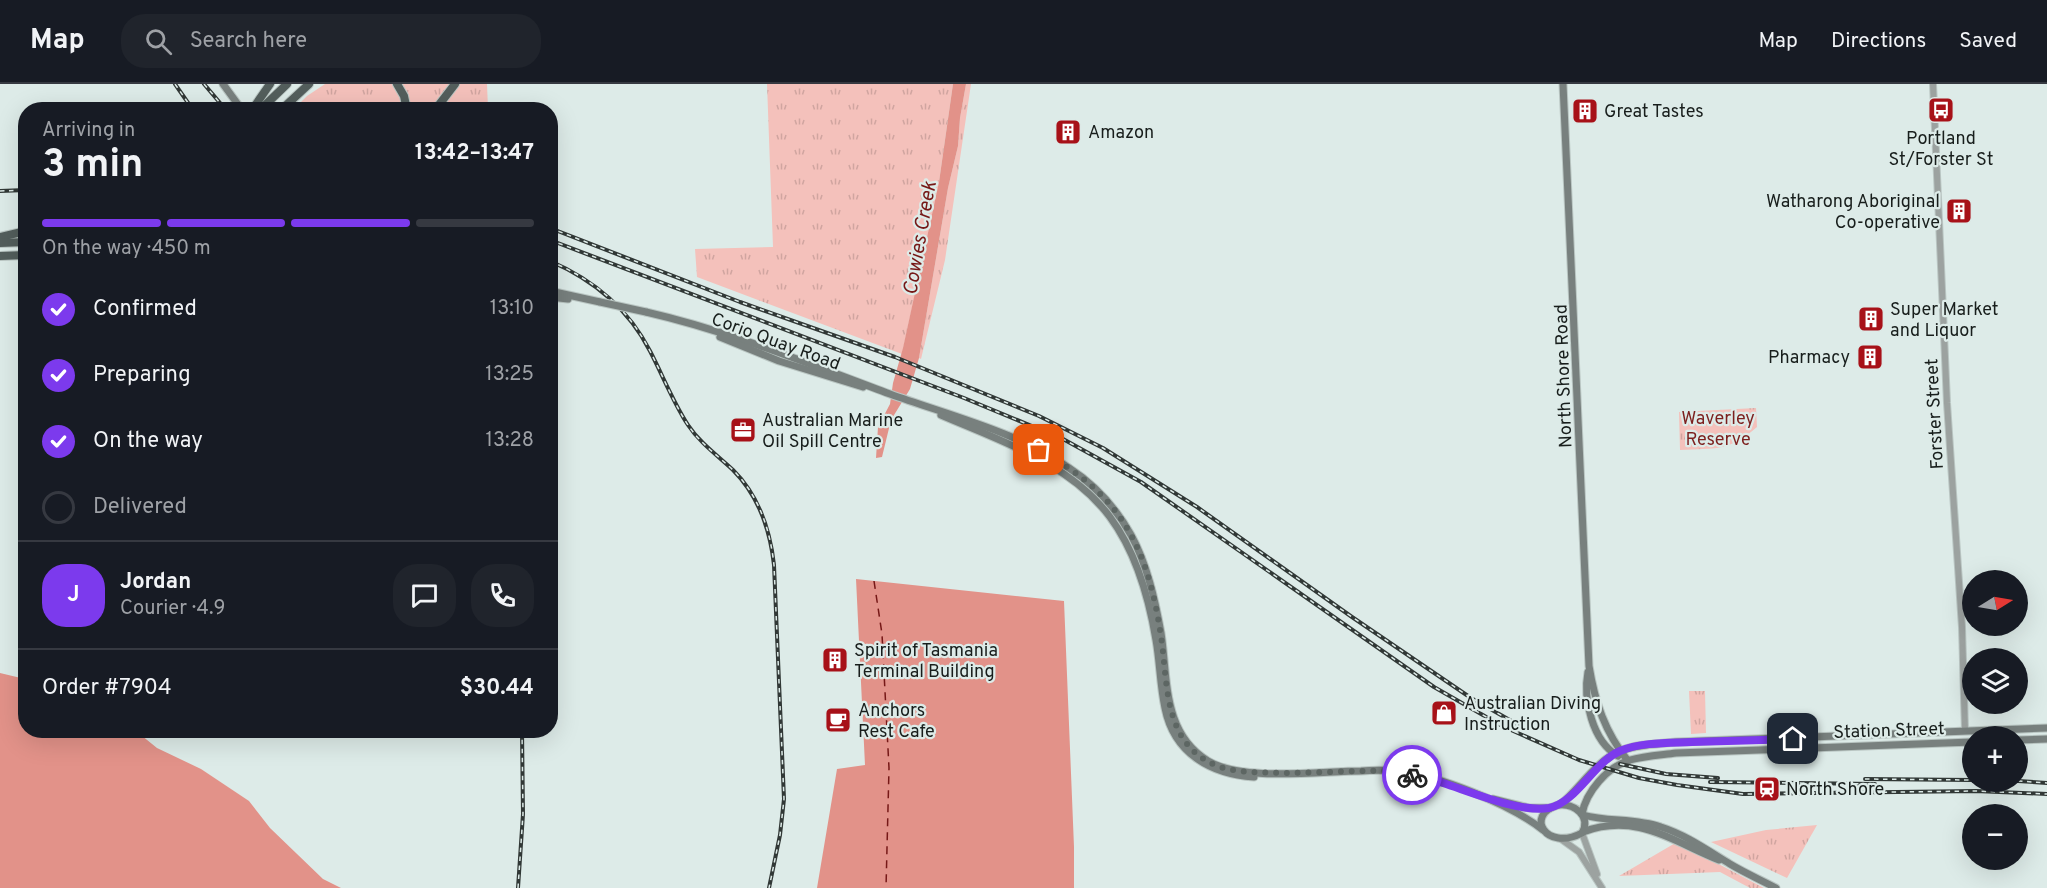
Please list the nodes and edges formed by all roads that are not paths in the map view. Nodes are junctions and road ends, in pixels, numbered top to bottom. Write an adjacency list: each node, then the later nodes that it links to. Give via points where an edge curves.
1 (223, 84): 11 (main road)
2 (270, 84): 12 (highway)
3 (282, 84): 10 (highway)
4 (287, 84): 10 (highway)
5 (309, 84): 14 (highway)
6 (397, 84): 15 (highway)
7 (455, 84): 16 (highway)
8 (1563, 84): 34 (main road, North Shore Road, via 1589,666 1587,695 1606,746)
9 (1933, 84): 27 (street, Forster Street)
10 (270, 100): 13 (highway)
11 (236, 102)
12 (259, 102)
13 (266, 102)
14 (290, 102)
15 (405, 102)
16 (441, 102)
17 (18, 233): 18 (highway)
18 (0, 237)
19 (18, 242): 20 (highway)
20 (0, 243)
21 (18, 255): 22 (highway)
22 (1, 256): 23 (highway)
23 (18, 259)
24 (558, 293): 26 (main road, Corio Quay Road)
25 (558, 298): 26 (main road, Corio Quay Road)
26 (600, 302): 36 (main road, Corio Quay Road, bridge, via 703,326 999,432 1039,450 1077,474 1097,490 1117,519 1140,579 1156,641 1170,726 1179,741 1204,765 1230,774 1270,777 1397,771)
27 (1965, 726)
28 (2047, 728): 29 (main road, Station Street)
29 (2028, 729)
30 (1962, 731): 34 (main road, Station Street, via 1676,742)
31 (2047, 739): 32 (main road)
32 (2028, 740)
33 (1962, 742): 35 (main road, Station Street, via 1684,753)
34 (1617, 752): 35 (main road); 37 (main road)
35 (1628, 761): 39 (main road, Station Street, via 1591,790)
36 (1479, 796): 38 (main road, Corio Quay Road, via 1529,808); 40 (main road, Corio Quay Road)
37 (1561, 804): 38 (main road); 39 (main road)
38 (1550, 808): 40 (main road, via 1542,817)
39 (1582, 814): 41 (main road, via 1586,822); 43 (main road, via 1661,827)
40 (1543, 831): 42 (main road)
41 (1583, 832): 42 (main road); 43 (main road, via 1610,825 1642,827); 44 (street)
42 (1561, 839): 44 (street, via 1579,852)
43 (1730, 864): 45 (main road)
44 (1601, 885)
45 (1776, 888)

